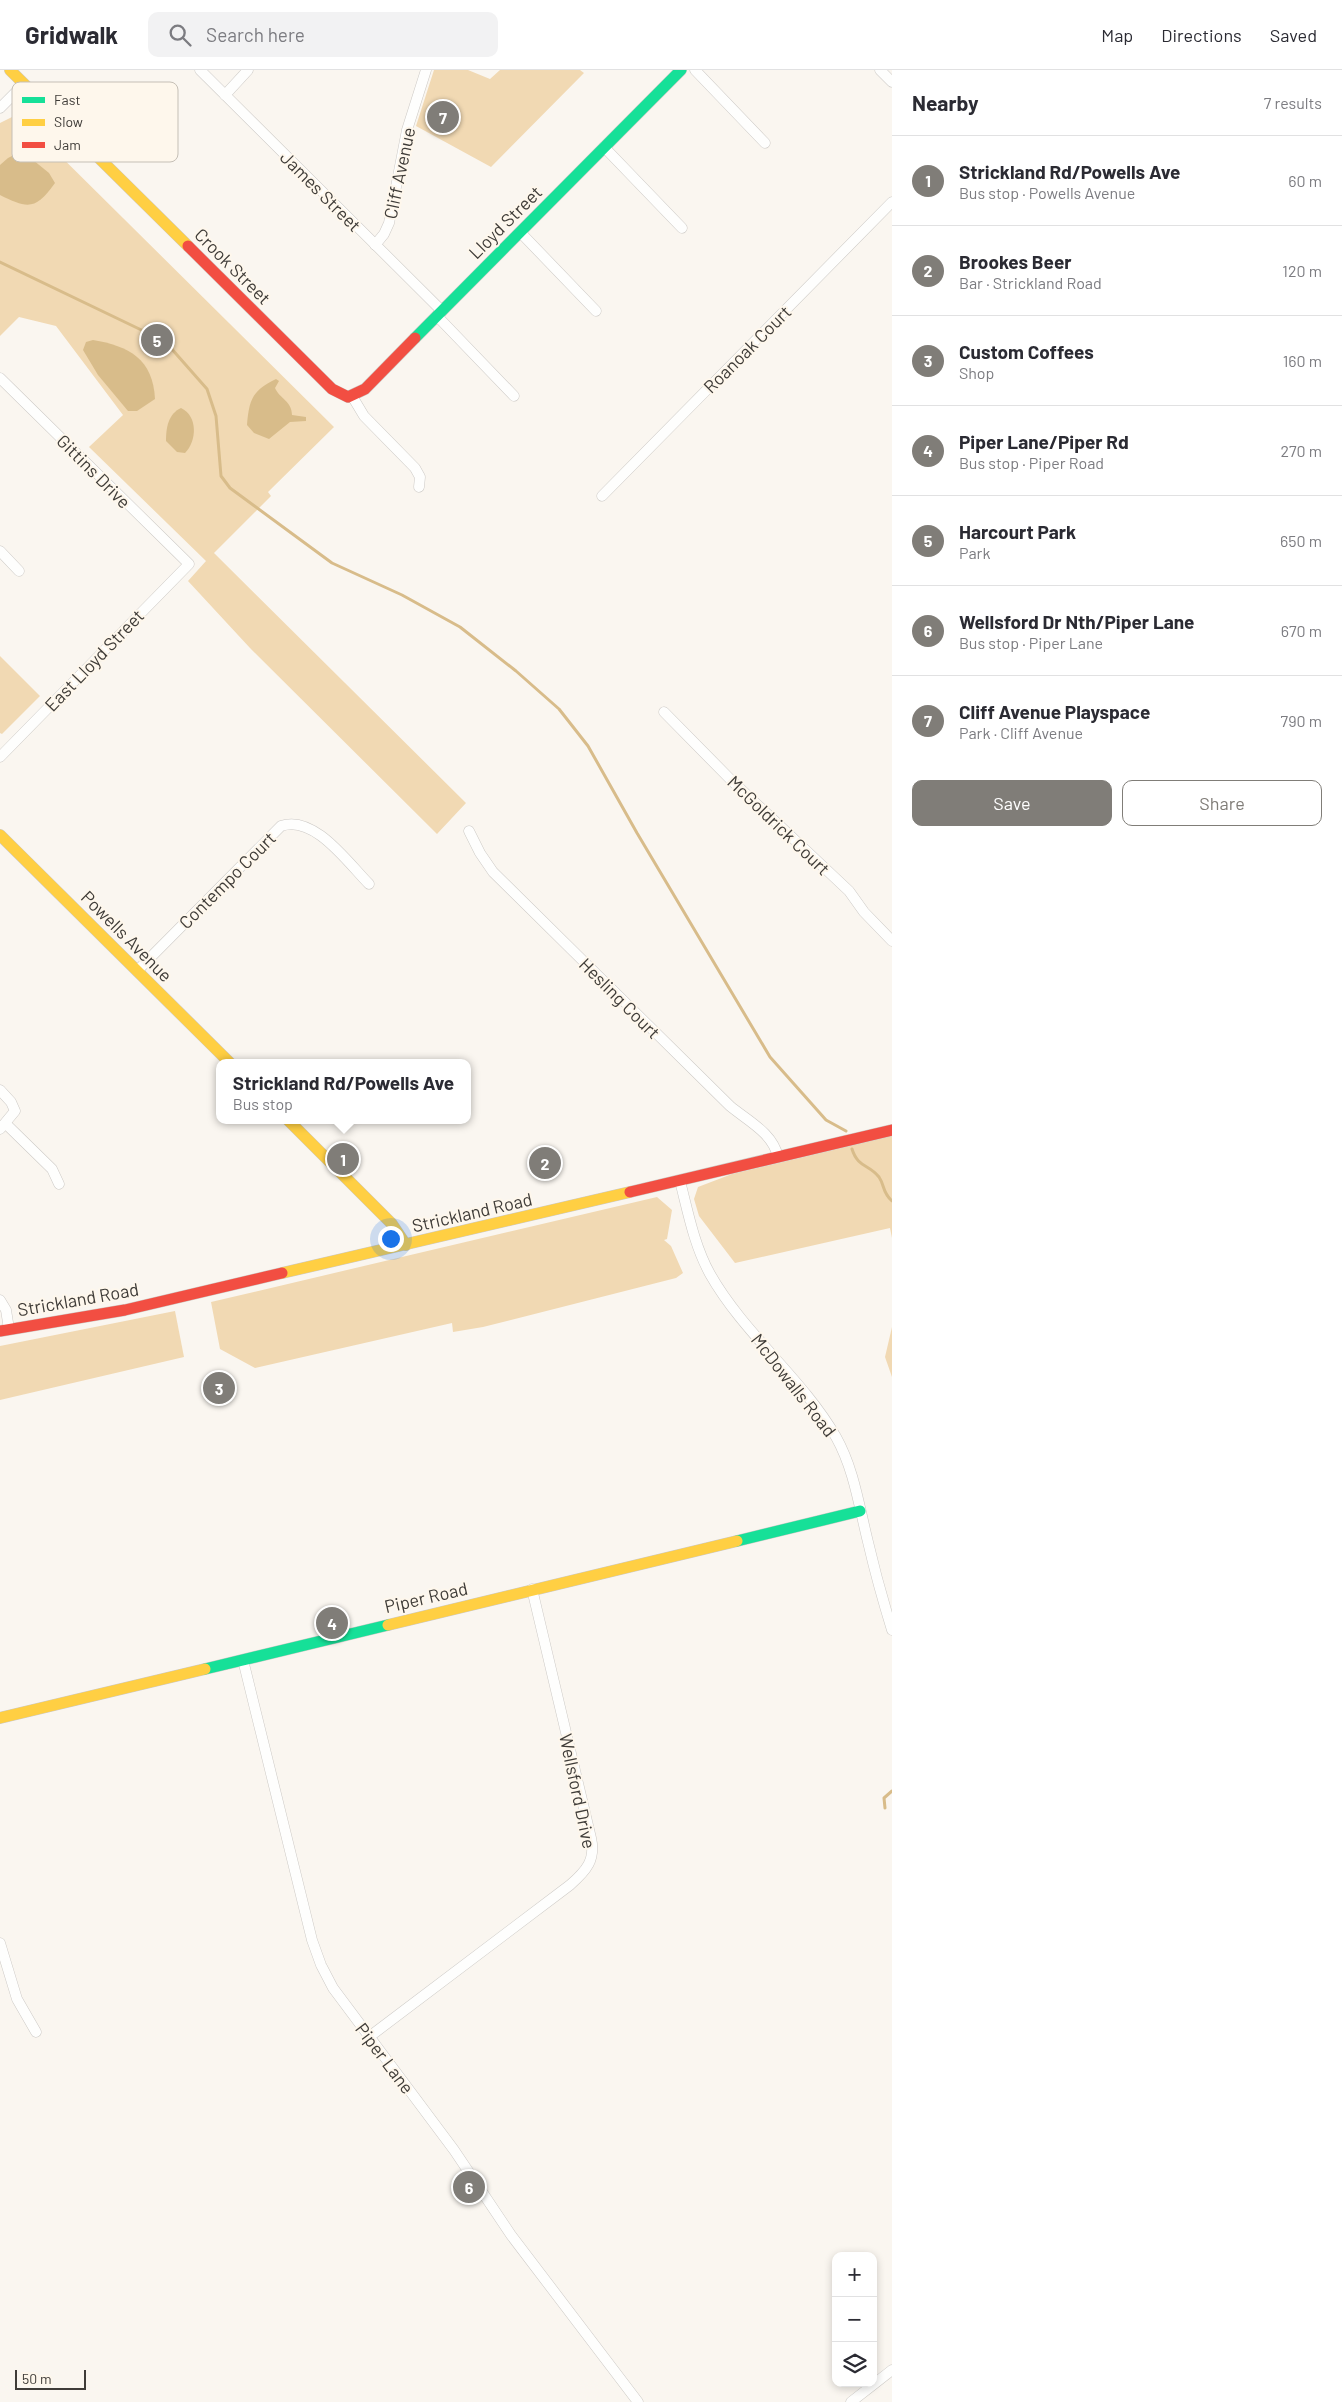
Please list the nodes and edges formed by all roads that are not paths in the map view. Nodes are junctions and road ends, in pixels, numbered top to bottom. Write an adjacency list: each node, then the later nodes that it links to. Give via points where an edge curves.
1 (10, 70): 8 (street, Crook Street)
2 (200, 70): 10 (street, James Street)
3 (248, 70): 10 (street)
4 (426, 70): 19 (street, Cliff Avenue, via 407,130 389,223)
5 (681, 70): 14 (street, Lloyd Street)
6 (695, 70): 13 (street)
7 (880, 70): 9 (street)
8 (22, 82)
9 (892, 82)
10 (225, 95): 19 (street, James Street)
11 (12, 96): 12 (street)
12 (0, 108)
13 (765, 143)
14 (604, 147): 17 (street); 18 (street, Lloyd Street)
15 (103, 162): 23 (street, Crook Street, via 332,389)
16 (892, 202): 26 (street, Roanoak Court)
17 (682, 228)
18 (520, 232): 20 (street); 21 (street, Lloyd Street)
19 (375, 245): 21 (street, James Street)
20 (596, 311)
21 (439, 313): 23 (street, Lloyd Street, via 365,389); 24 (street, James Street)
22 (0, 378): 28 (street, Gittins Drive)
23 (352, 396): 25 (street, via 360,412 415,468 420,477)
24 (514, 396)
25 (419, 487)
26 (602, 496)
27 (0, 551): 29 (street)
28 (188, 564): 31 (street, East Lloyd Street)
29 (19, 570)
30 (664, 712): 35 (street, McGoldrick Court, via 849,891)
31 (0, 757)
32 (468, 831): 42 (street, Hesling Court, via 493,872 730,1106 765,1134 776,1148)
33 (0, 835): 36 (street, Powells Avenue)
34 (369, 884): 36 (street, Contempo Court, via 314,830 295,823 281,826)
35 (892, 941)
36 (137, 971): 37 (street, Powells Avenue)
37 (226, 1059)
38 (0, 1090): 40 (street, via 14,1107 12,1116)
39 (292, 1124): 45 (street, via 392,1224)
40 (3, 1126): 44 (street, via 52,1169)
41 (892, 1130): 42 (street, Strickland Road)
42 (778, 1157): 43 (street, Strickland Road)
43 (680, 1181): 45 (street, Strickland Road); 48 (street, McDowalls Road, via 695,1240 711,1276 835,1436 851,1472)
44 (59, 1184)
45 (406, 1245): 47 (street, Strickland Road, via 125,1310)
46 (0, 1300): 47 (street, via 6,1310)
47 (5, 1330)
48 (860, 1511): 49 (street, Piper Road); 50 (street, McDowalls Road)
49 (532, 1589): 51 (street, Piper Road); 55 (street, Wellsford Drive, via 591,1838 592,1857 570,1885)
50 (892, 1630)
51 (244, 1660): 52 (street, Piper Road); 55 (street, Piper Lane, via 316,1952 333,1988)
52 (0, 1718)
53 (0, 1943): 54 (street, via 17,1999)
54 (36, 2032)
55 (369, 2038): 57 (street, Piper Lane)
56 (892, 2370): 58 (street)
57 (638, 2402)
58 (851, 2402)

